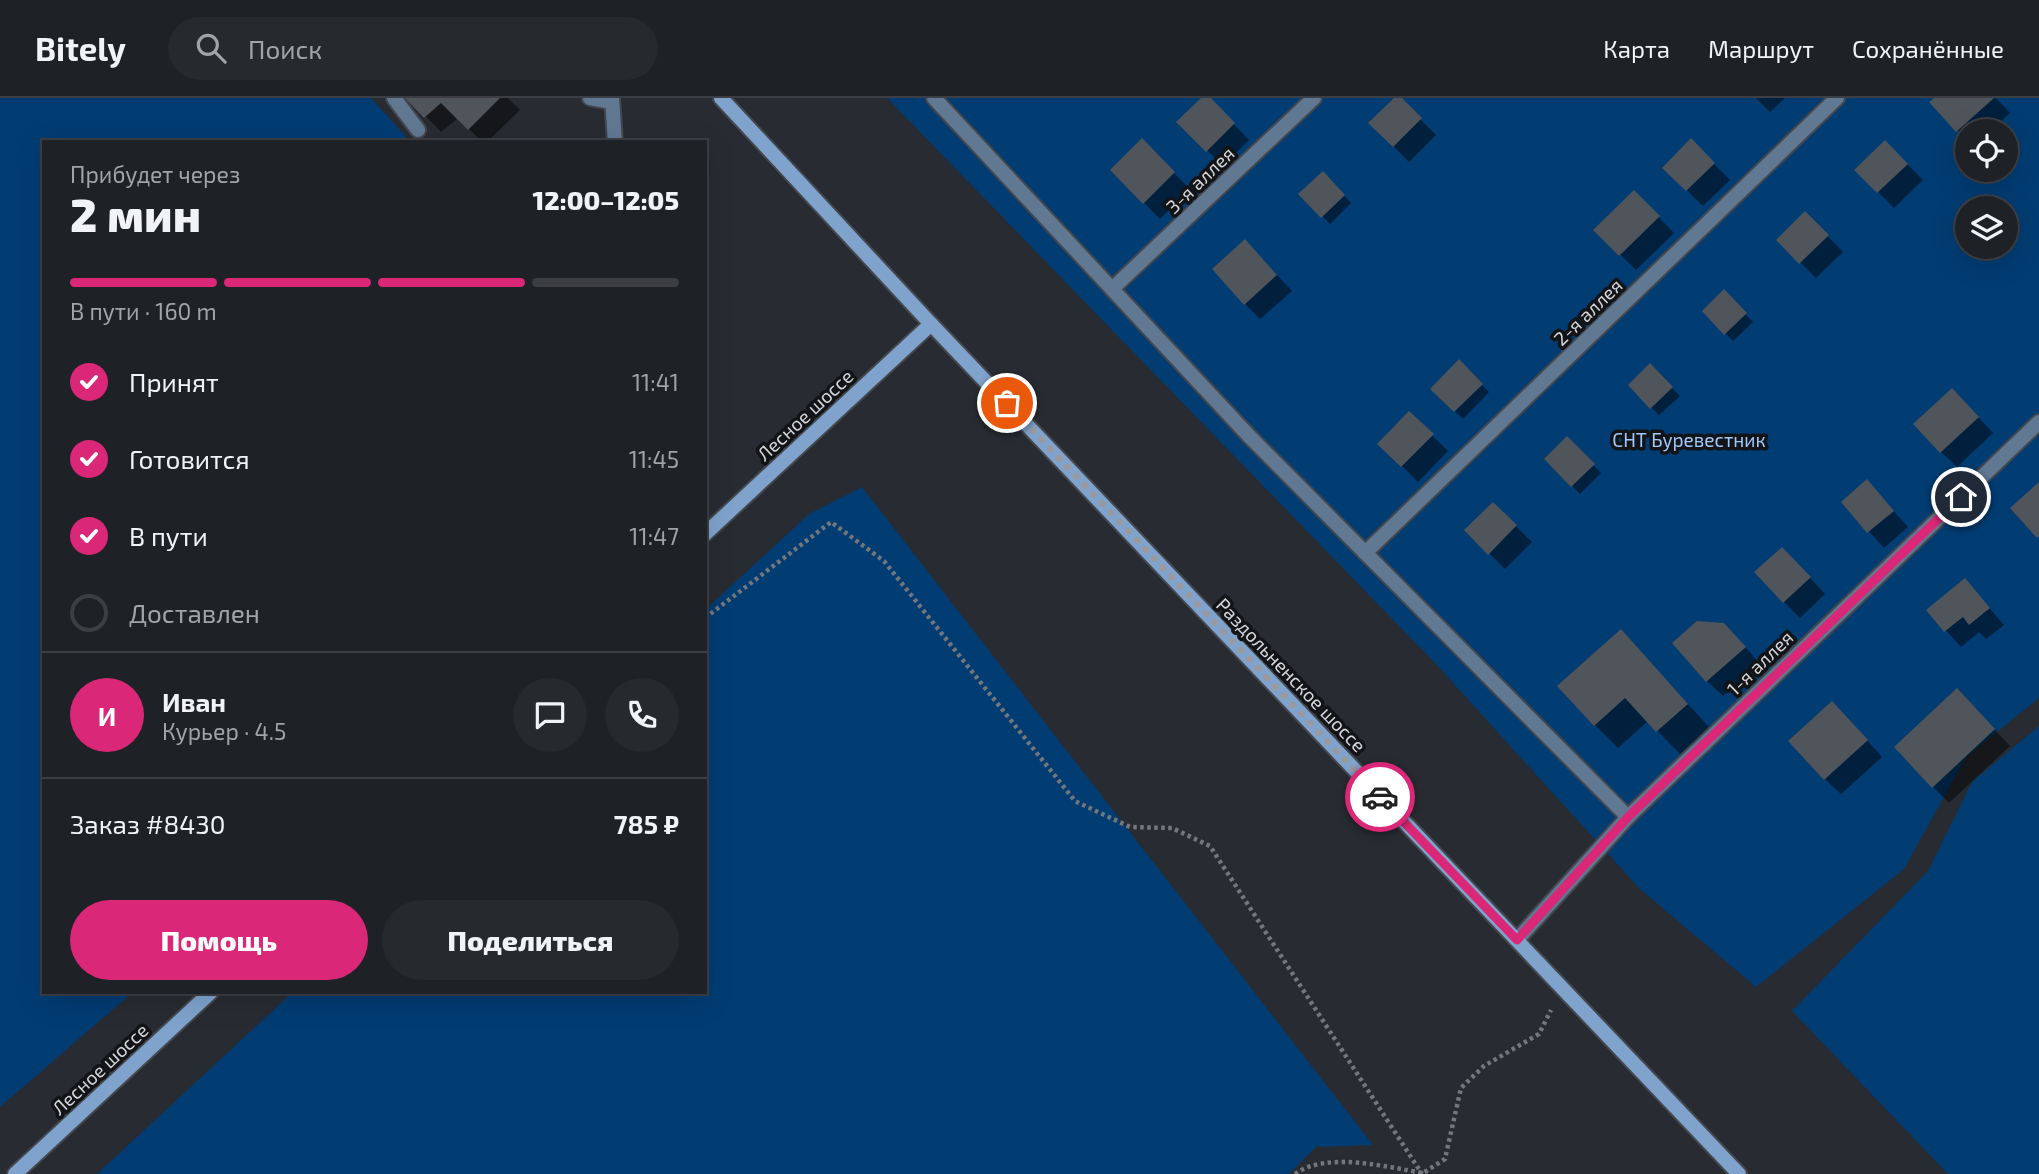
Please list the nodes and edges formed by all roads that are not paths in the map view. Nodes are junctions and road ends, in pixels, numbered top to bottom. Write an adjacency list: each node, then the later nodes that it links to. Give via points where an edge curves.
1 (394, 98): 8 (lane)
2 (590, 98): 7 (lane)
3 (721, 98): 11 (main road, Раздольненское шоссе)
4 (934, 98): 10 (lane)
5 (1314, 98): 10 (lane, 3-я аллея)
6 (1837, 98): 14 (lane, 2-я аллея)
7 (612, 100): 9 (lane)
8 (418, 130)
9 (615, 140)
10 (1112, 289): 14 (lane)
11 (931, 324): 13 (main road, Лесное шоссе); 16 (main road, Раздольненское шоссе)
12 (2039, 422): 15 (lane, 1-я аллея)
13 (707, 532)
14 (1365, 553): 15 (lane)
15 (1628, 817): 16 (lane, 1-я аллея)
16 (1517, 940): 19 (main road, Раздольненское шоссе)
17 (209, 994): 18 (main road, Лесное шоссе)
18 (15, 1174)
19 (1739, 1174)

